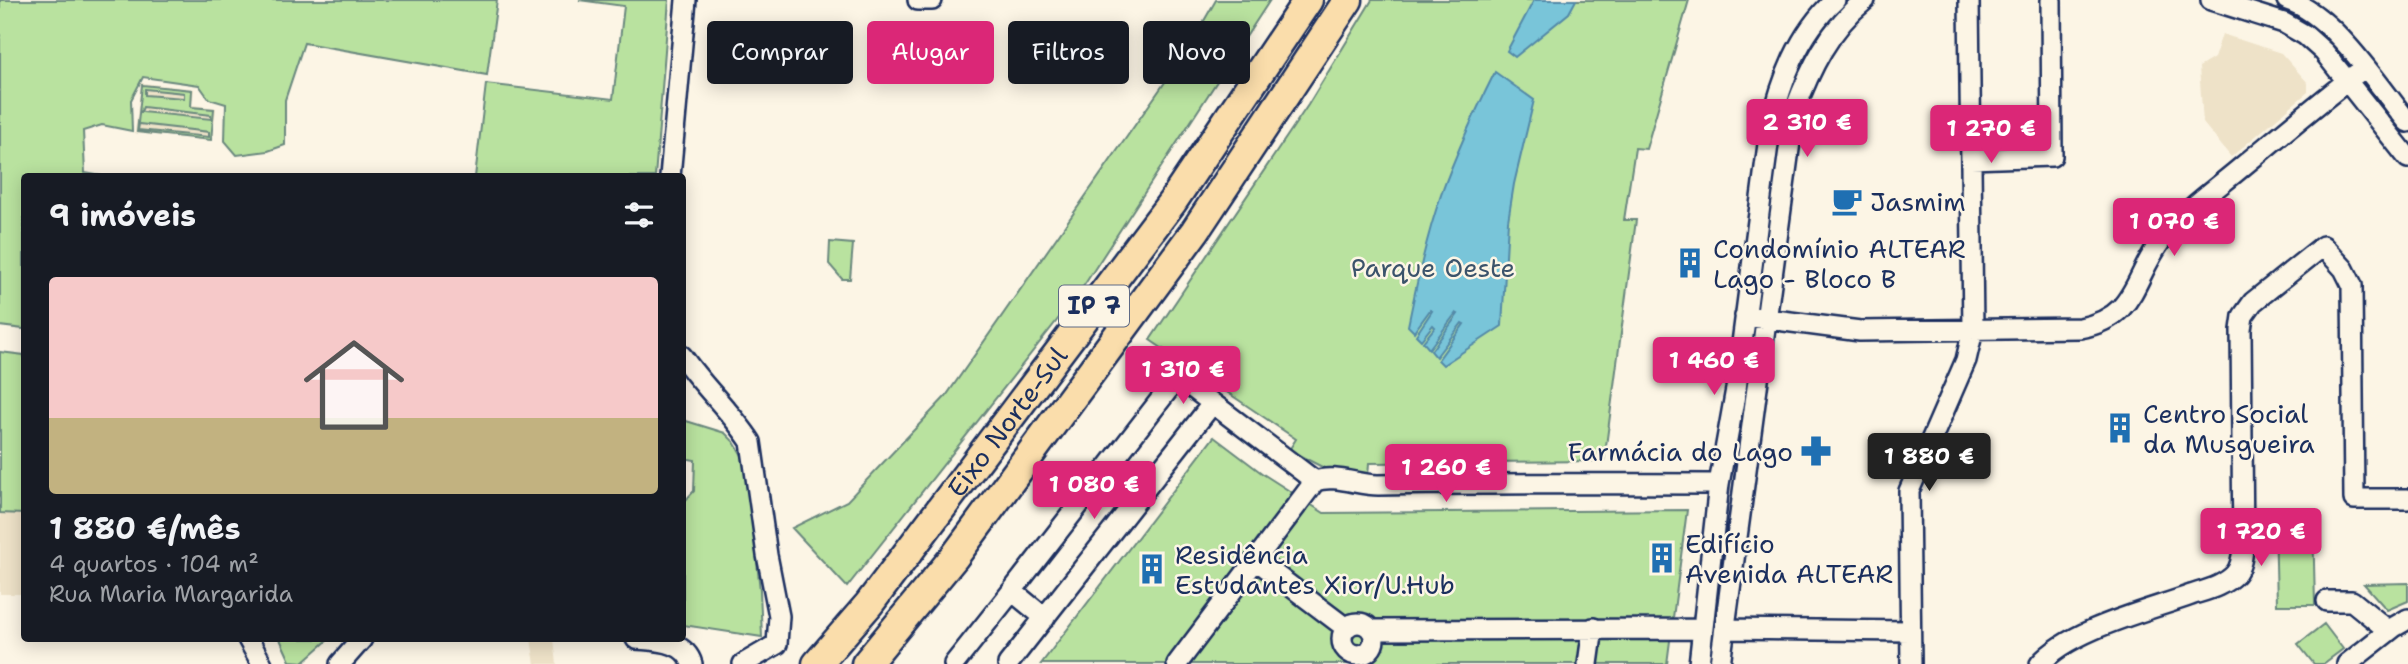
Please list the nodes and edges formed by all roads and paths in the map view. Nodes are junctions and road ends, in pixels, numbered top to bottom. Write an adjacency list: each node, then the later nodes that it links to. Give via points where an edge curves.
1 (686, 0): 17 (street)
2 (918, 0): 3 (street)
3 (932, 0)
4 (1308, 0): 48 (highway, Eixo Norte-Sul / IP 7, via 1173,201 869,604)
5 (1348, 0): 49 (highway, Eixo Norte-Sul / IP 7, via 1195,231 955,556)
6 (1835, 0): 18 (street, via 1809,31 1778,94)
7 (1866, 0): 19 (street, via 1821,50 1794,112)
8 (1969, 0): 16 (street)
9 (2051, 0): 16 (street, via 2052,156)
10 (2210, 0): 13 (street, via 2284,23 2305,35)
11 (2287, 0): 12 (street, via 2318,16)
12 (2364, 68): 13 (street); 14 (street)
13 (2346, 82): 15 (street); 20 (street, via 2179,221 2157,247 2118,313 2100,324 2080,328)
14 (2408, 122)
15 (2408, 158)
16 (1971, 159): 20 (street)
17 (670, 173)
18 (1745, 316): 19 (street); 24 (street)
19 (1766, 318): 20 (street, via 1860,331); 34 (street)
20 (1973, 330): 36 (street, via 1966,360 1909,491)
21 (686, 362): 41 (street, via 751,442 779,616)
22 (1212, 404): 23 (street); 27 (street, via 1178,377); 29 (street)
23 (1315, 481): 24 (street, via 1325,477 1364,485); 26 (street)
24 (1719, 484): 33 (street)
25 (2408, 499): 57 (street, via 2354,499 2352,285 2323,246 2253,302 2243,316 2241,563 2234,575 2086,633)
26 (1256, 560): 31 (street); 52 (street)
27 (1012, 591): 29 (street); 50 (street)
28 (2327, 601): 37 (street, via 2352,601)
29 (1045, 618): 51 (street)
30 (2408, 619): 37 (street)
31 (1346, 628): 35 (street, via 1360,623); 42 (street, via 1343,643)
32 (1593, 628): 33 (street); 35 (street); 53 (street)
33 (1703, 629): 54 (street)
34 (1725, 629): 36 (street); 55 (street)
35 (1372, 630): 42 (street, via 1370,650)
36 (1910, 631): 56 (street)
37 (2389, 631): 58 (street)
38 (250, 642): 43 (street)
39 (359, 642): 44 (street)
40 (664, 642): 45 (street, via 673,643)
41 (777, 644): 46 (street); 47 (street)
42 (1356, 659)
43 (262, 664)
44 (340, 664)
45 (692, 664)
46 (743, 664)
47 (760, 664)
48 (817, 664)
49 (866, 664)
50 (954, 664)
51 (1007, 664)
52 (1177, 664)
53 (1588, 664)
54 (1699, 664)
55 (1720, 664)
56 (1910, 664)
57 (2040, 664)
58 (2347, 664)

